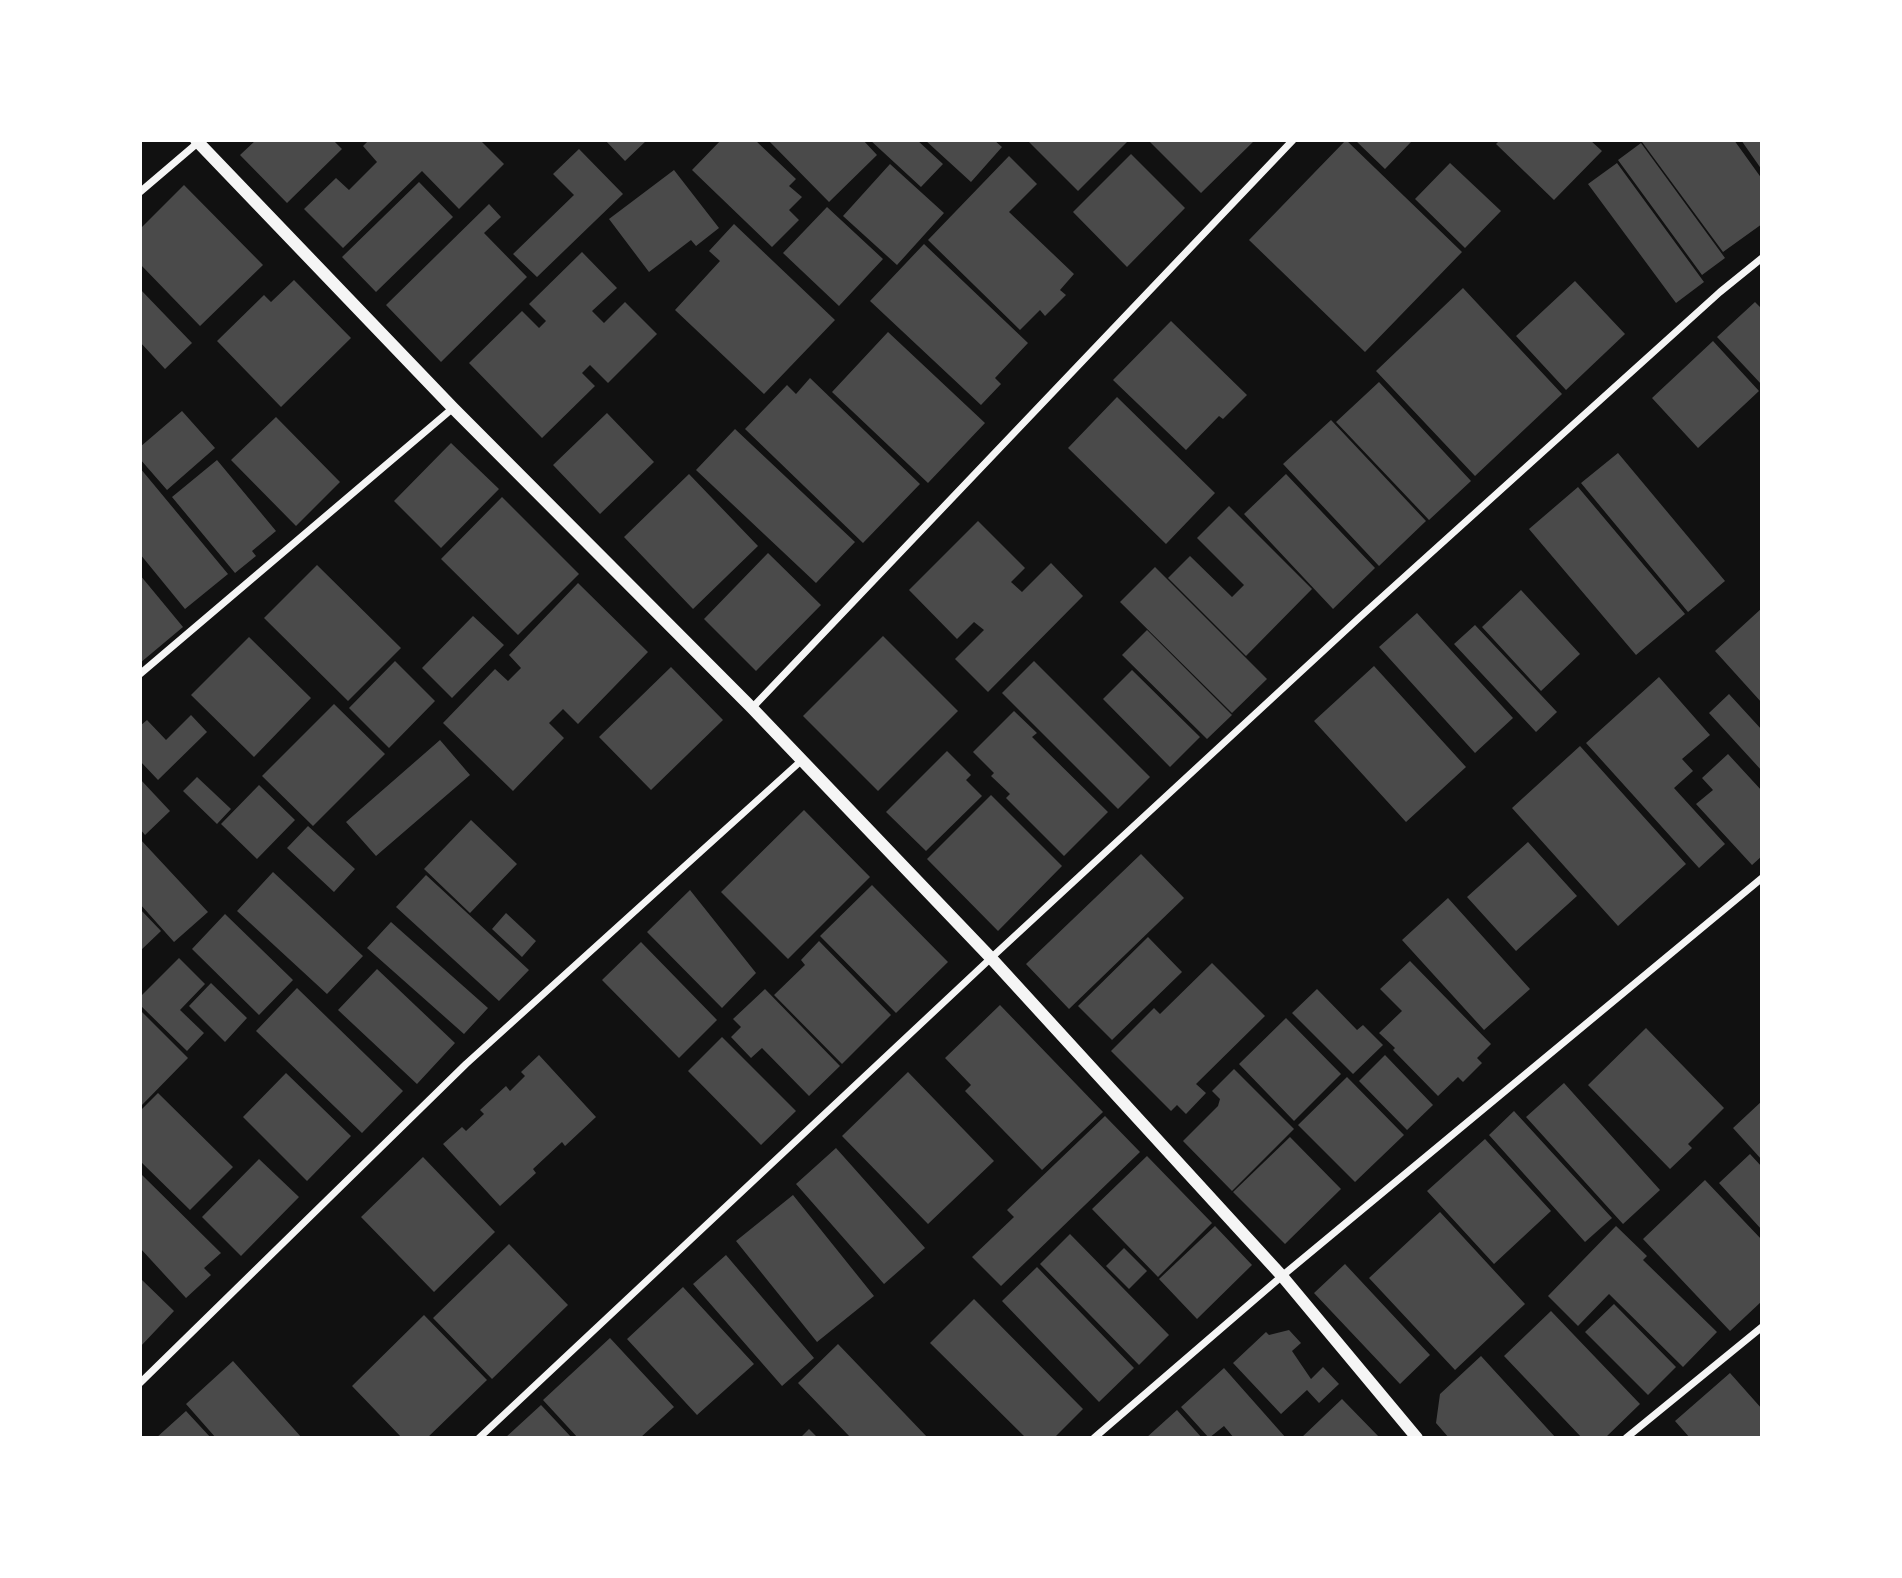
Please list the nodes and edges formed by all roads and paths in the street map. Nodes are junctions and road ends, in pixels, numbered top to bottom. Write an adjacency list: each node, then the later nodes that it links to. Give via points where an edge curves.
1 (1293, 140): 7 (street)
2 (198, 141): 3 (street); 5 (street)
3 (140, 192)
4 (1762, 258): 10 (street, via 1360,617)
5 (453, 408): 6 (street); 7 (street)
6 (140, 674)
7 (752, 708): 8 (street)
8 (802, 760): 10 (street); 13 (street, via 466,1065)
9 (1762, 878): 11 (street)
10 (991, 958): 11 (street); 15 (street)
11 (1282, 1276): 14 (street); 16 (street)
12 (1762, 1327): 17 (street)
13 (140, 1383)
14 (1100, 1436)
15 (479, 1438)
16 (1417, 1438)
17 (1626, 1438)

